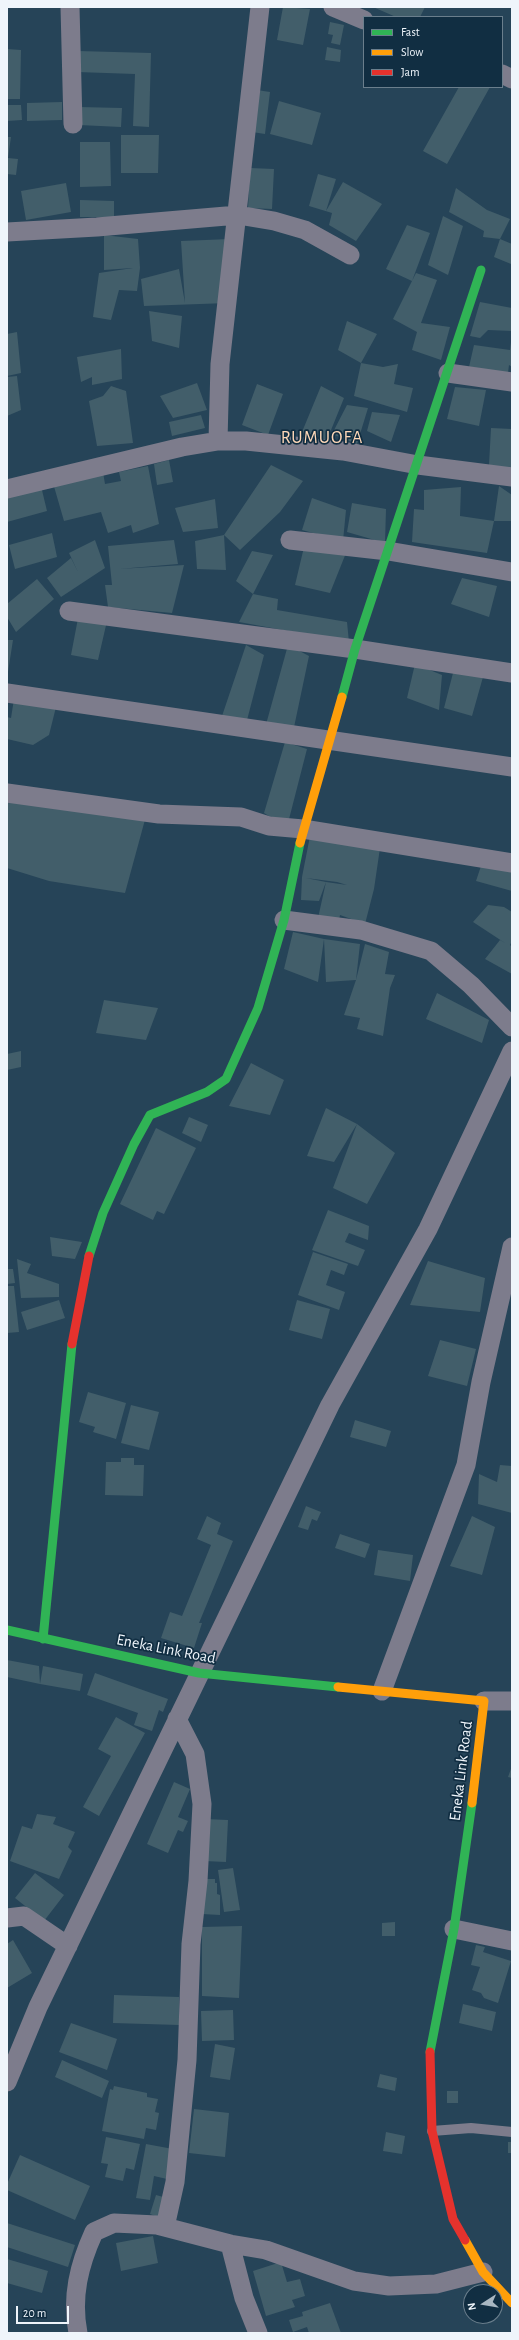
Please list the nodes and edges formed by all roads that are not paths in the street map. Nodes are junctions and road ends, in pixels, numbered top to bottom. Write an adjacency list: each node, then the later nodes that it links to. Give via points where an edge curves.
1 (70, 7): 5 (street)
2 (260, 7): 6 (street)
3 (333, 7): 4 (street)
4 (363, 20)
5 (73, 124)
6 (238, 215): 7 (street); 8 (street, via 274,221 305,230); 12 (street, via 220,364)
7 (7, 232)
8 (350, 255)
9 (481, 270): 10 (street)
10 (448, 373): 11 (street); 13 (street)
11 (512, 382)
12 (218, 442): 13 (street, via 246,441 344,451); 15 (street, via 182,447)
13 (418, 465): 14 (street); 17 (street)
14 (512, 477)
15 (7, 489)
16 (290, 540): 17 (street)
17 (388, 551): 18 (street); 20 (street)
18 (512, 572)
19 (69, 611): 20 (street)
20 (355, 649): 21 (street); 23 (street)
21 (512, 673)
22 (7, 693): 23 (street)
23 (330, 742): 24 (street); 26 (street)
24 (512, 767)
25 (7, 793): 26 (street, via 159,814 241,817 270,826)
26 (303, 828): 27 (street); 28 (street)
27 (512, 863)
28 (284, 920): 29 (street, via 361,930 432,951 471,985); 33 (street, via 258,1008 226,1079 208,1092 150,1115 134,1144 104,1213 85,1268 72,1343)
29 (512, 1027)
30 (512, 1051): 34 (street, via 428,1229 330,1405)
31 (512, 1247): 35 (street, via 481,1382 466,1465)
32 (7, 1630): 33 (street, Eneka Link Road)
33 (43, 1639): 34 (street, Eneka Link Road)
34 (199, 1673): 35 (street, Eneka Link Road); 38 (street)
35 (382, 1691): 36 (street, Eneka Link Road)
36 (484, 1701): 37 (street); 40 (street, Eneka Link Road)
37 (512, 1701)
38 (177, 1719): 42 (street); 46 (street, via 195,1754 202,1804 198,1881 191,1944 187,2060 175,2182)
39 (7, 1918): 42 (street, via 24,1916)
40 (454, 1929): 41 (street); 44 (street, Eneka Link Road, via 430,2049)
41 (512, 1941)
42 (68, 1946): 43 (street, via 38,2007)
43 (7, 2082)
44 (432, 2131): 45 (lane, via 471,2128); 48 (street, Eneka Link Road, via 453,2219)
45 (512, 2132)
46 (165, 2227): 47 (street); 50 (street, via 114,2223 94,2232 82,2257 75,2287 75,2320)
47 (230, 2244): 48 (street, via 266,2250 354,2280 389,2286 436,2284); 51 (street, via 244,2298)
48 (483, 2272): 49 (street, Eneka Link Road)
49 (512, 2303)
50 (78, 2333)
51 (258, 2333)

